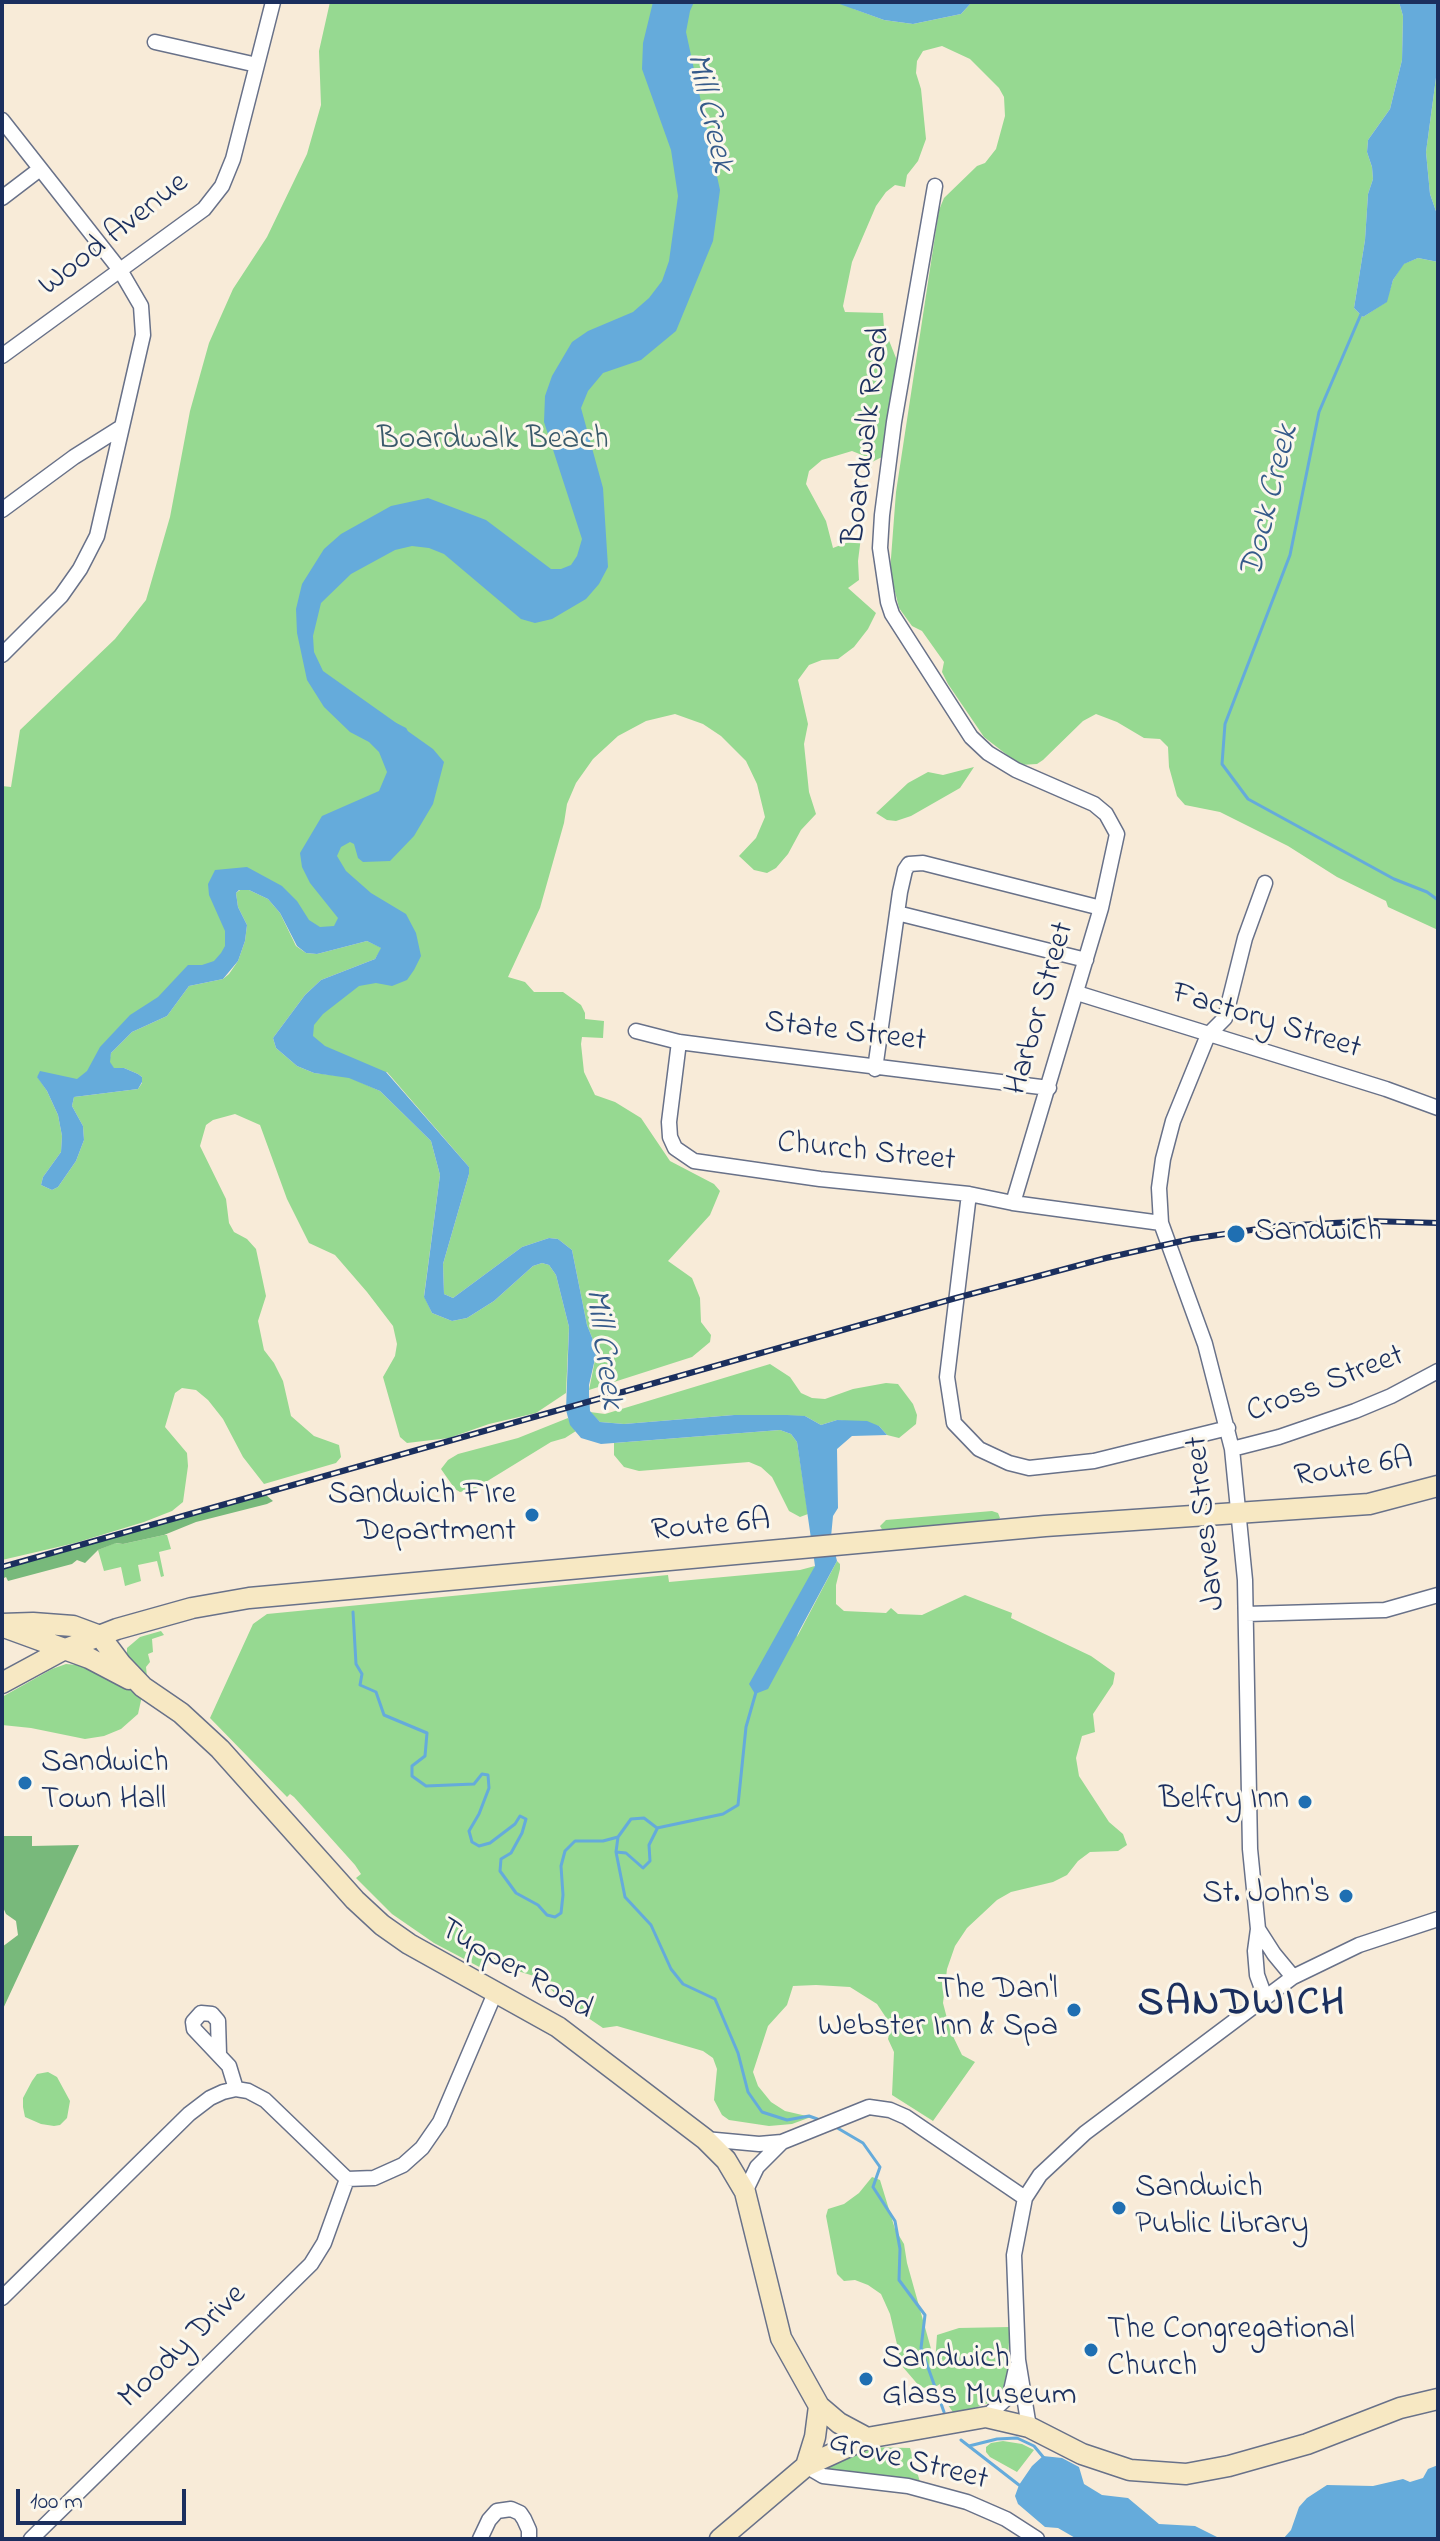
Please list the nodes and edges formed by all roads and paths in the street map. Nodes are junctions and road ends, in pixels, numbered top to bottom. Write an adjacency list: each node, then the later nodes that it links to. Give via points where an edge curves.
1 (273, 2): 3 (street, Wood Avenue)
2 (155, 42): 3 (street)
3 (257, 65): 8 (street, Wood Avenue, via 222,186 204,209)
4 (2, 120): 5 (street)
5 (40, 169): 7 (street); 8 (street)
6 (935, 186): 13 (street, Boardwalk Road, via 882,515 880,548 888,602 971,737 1016,770 1094,804)
7 (2, 198)
8 (120, 270): 9 (street, Wood Avenue); 10 (street, via 141,306 143,335)
9 (2, 356)
10 (120, 428): 11 (street); 12 (street, via 97,536 80,569 61,596)
11 (2, 510)
12 (2, 655)
13 (1116, 828): 15 (street, Harbor Street)
14 (1265, 883): 20 (street, Jarves Street, via 1225,1018)
15 (1101, 908): 16 (street, via 916,862 905,870); 17 (street, Harbor Street)
16 (897, 913): 17 (street); 22 (street)
17 (1086, 960): 18 (street, Harbor Street)
18 (1077, 993): 20 (street, Factory Street); 23 (street, Harbor Street)
19 (636, 1031): 21 (street, State Street)
20 (1208, 1035): 24 (street, Factory Street); 27 (street, Jarves Street, via 1167,1139 1159,1188)
21 (679, 1042): 22 (street, State Street); 25 (street, Church Street, via 669,1122 682,1155 740,1168)
22 (875, 1069): 23 (street, State Street)
23 (1049, 1088): 26 (street, Harbor Street)
24 (1438, 1108)
25 (969, 1194): 26 (street, Church Street); 29 (street, via 947,1377 954,1423 979,1449 1029,1468 1094,1461)
26 (1013, 1203): 27 (street, Church Street)
27 (1161, 1223): 29 (street, Jarves Street, via 1205,1344)
28 (1438, 1371): 30 (street, Cross Street, via 1355,1411)
29 (1228, 1428): 30 (street, Jarves Street)
30 (1232, 1449): 32 (street, Jarves Street)
31 (1438, 1486): 32 (main road, Route 6A, via 1369,1504)
32 (1240, 1512): 34 (street, Jarves Street); 36 (main road, Route 6A, via 266,1595 192,1608)
33 (1438, 1595): 34 (street, via 1385,1610)
34 (1246, 1614): 41 (street, Jarves Street, via 1250,1849)
35 (2, 1625): 36 (main road, via 73,1626); 37 (main road)
36 (100, 1636): 37 (main road, Route 6A); 39 (main road, Tupper Road)
37 (63, 1650): 38 (main road, Route 6A); 39 (main road)
38 (2, 1683)
39 (143, 1687): 43 (main road, Tupper Road, via 206,1734 382,1925)
40 (1438, 1919): 42 (street, via 1359,1945)
41 (1258, 1929): 42 (street, Jarves Street); 44 (street, Jarves Street, via 1257,1975)
42 (1293, 1977): 44 (street)
43 (495, 1993): 47 (main road, Tupper Road, via 583,2043); 49 (street, via 444,2112 422,2148 391,2173)
44 (1265, 1997): 51 (street, via 1065,2149)
45 (219, 2054): 46 (street)
46 (236, 2089): 49 (street, via 265,2100); 52 (street, via 210,2098 189,2114)
47 (705, 2139): 48 (street); 50 (main road, Tupper Road, via 726,2160)
48 (782, 2142): 50 (street, via 757,2167); 51 (street, via 869,2107 890,2110)
49 (347, 2179): 60 (street, Moody Drive, via 311,2264)
50 (745, 2192): 55 (main road, Tupper Road, via 781,2338)
51 (1025, 2198): 53 (street, via 1014,2255)
52 (2, 2298)
53 (1018, 2360): 56 (street, via 1010,2395); 57 (street)
54 (1438, 2399): 57 (main road, via 1307,2444 1186,2474 1130,2470 1082,2454)
55 (819, 2406): 58 (main road, Tupper Road); 59 (main road)
56 (986, 2417): 57 (main road); 58 (main road)
57 (1029, 2427)
58 (867, 2438): 59 (main road)
59 (806, 2466): 63 (main road); 64 (street, Grove Street, via 823,2476 908,2486 967,2502)
60 (31, 2539)
61 (480, 2539): 62 (street, via 497,2511 511,2509 524,2519)
62 (529, 2539)
63 (720, 2539)
64 (1037, 2539)

